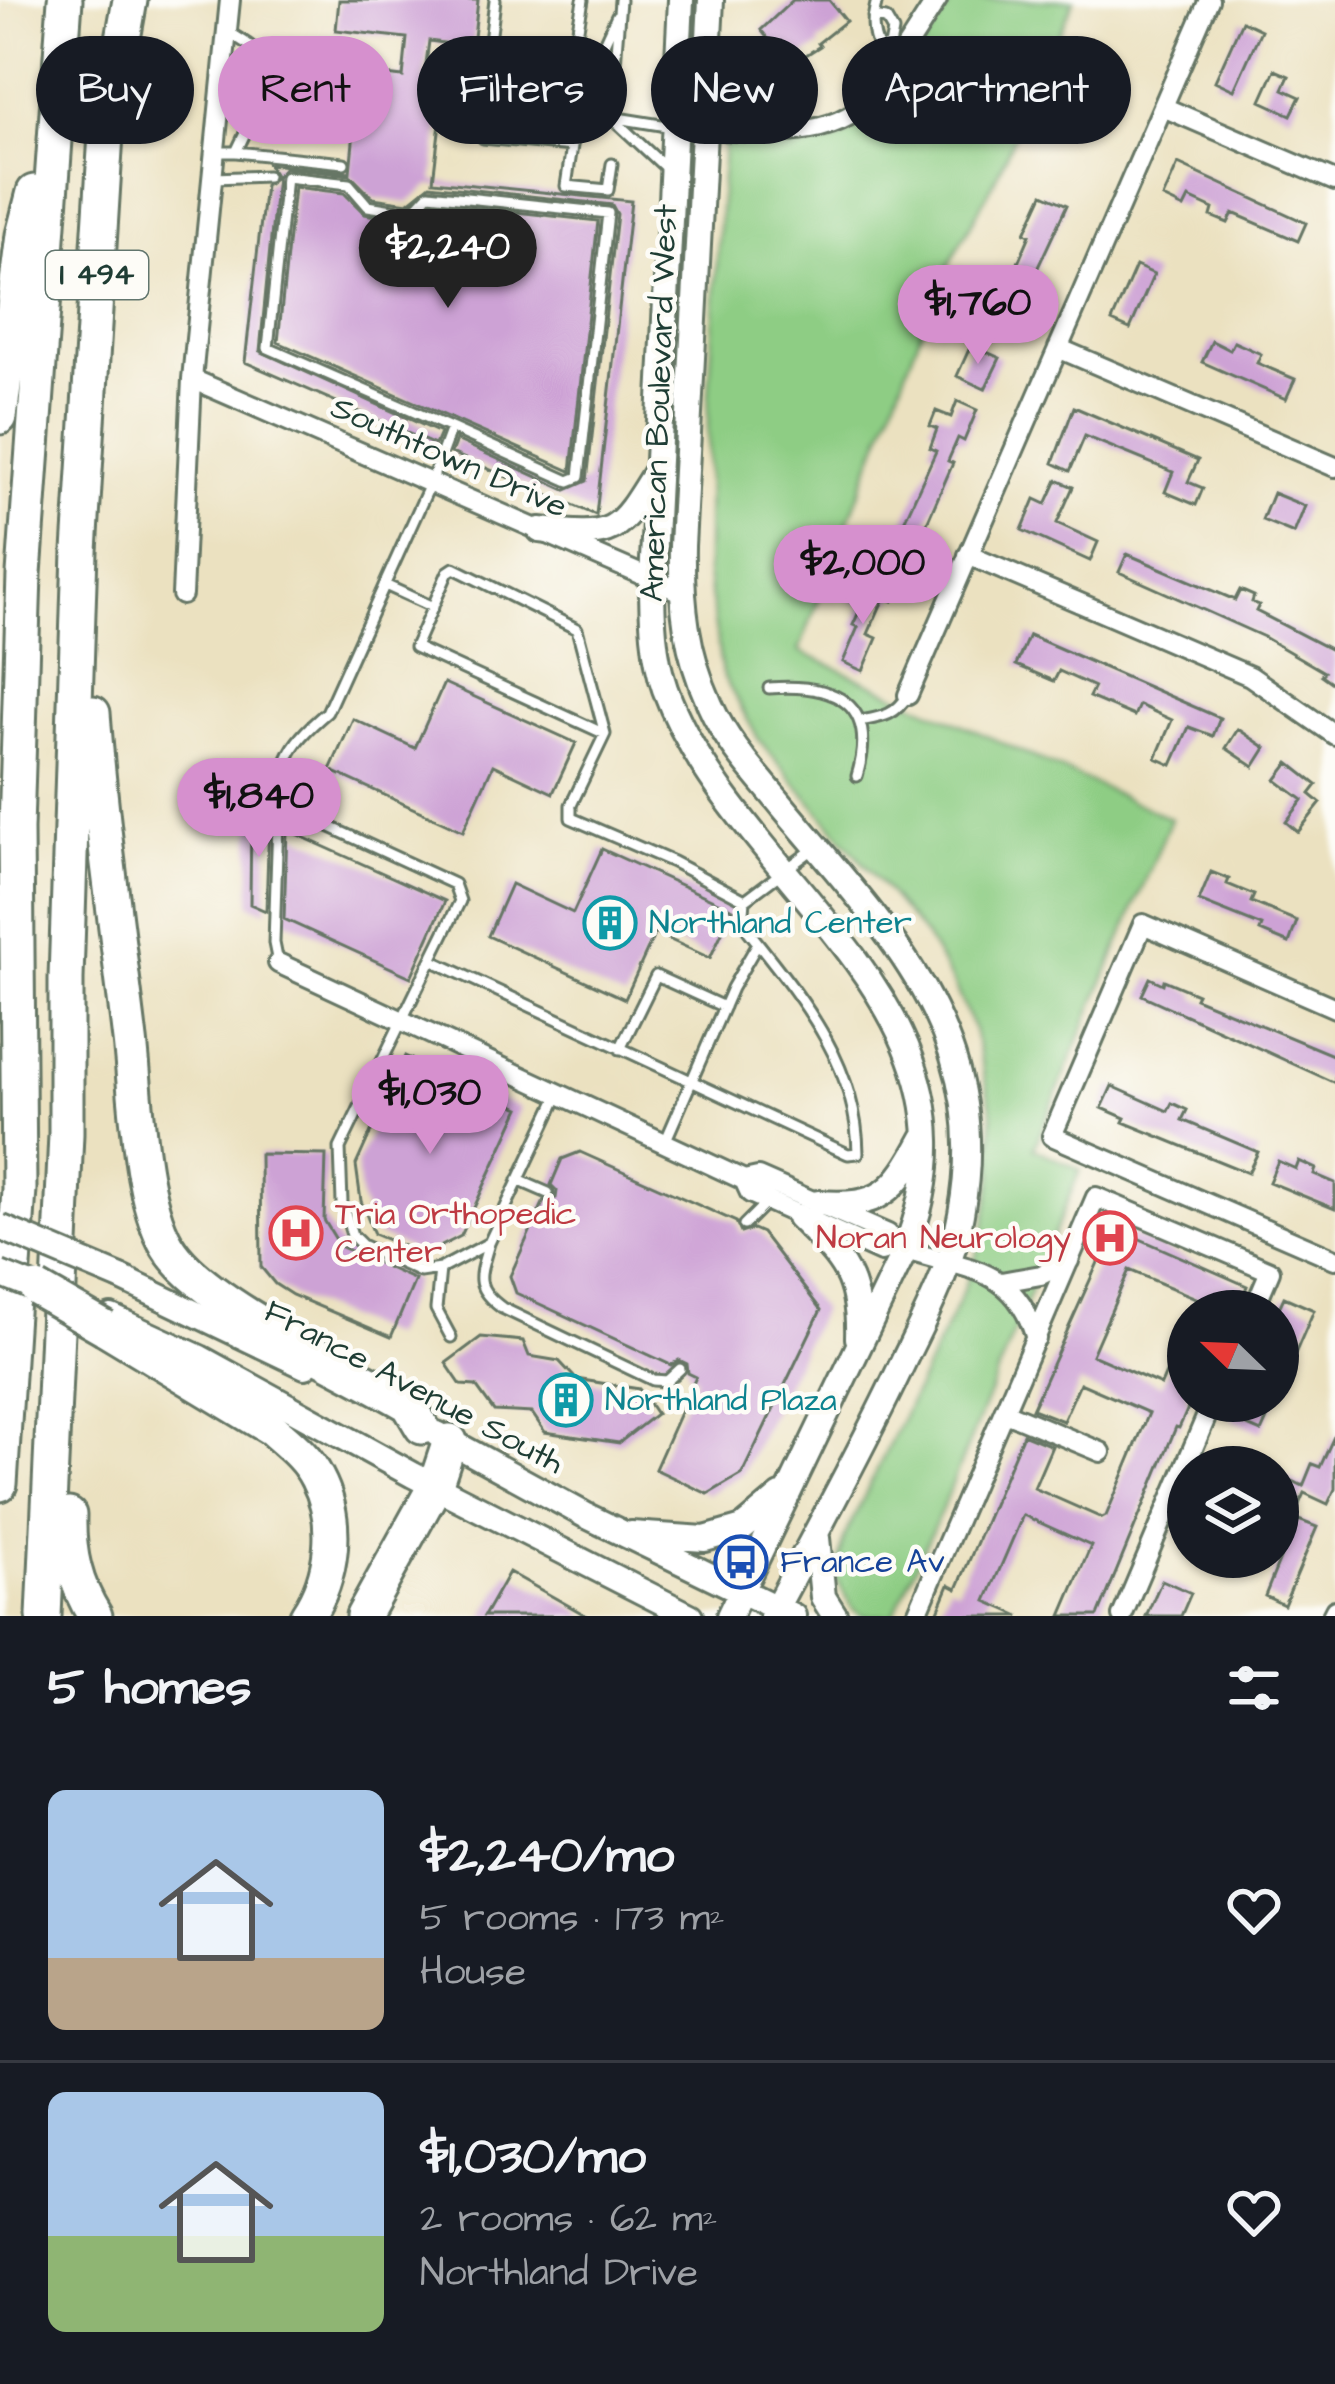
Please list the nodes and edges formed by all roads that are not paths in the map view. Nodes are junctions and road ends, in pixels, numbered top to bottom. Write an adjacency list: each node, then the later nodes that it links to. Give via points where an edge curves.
1 (65, 0): 13 (highway, I 494)
2 (130, 0): 45 (highway, I 494, via 106,134)
3 (230, 0): 12 (street)
4 (495, 0): 14 (lane)
5 (583, 0): 15 (lane)
6 (681, 0): 18 (main road, American Boulevard West)
7 (711, 0): 19 (main road, American Boulevard West)
8 (877, 0): 20 (lane)
9 (938, 0): 21 (street)
10 (1209, 0): 22 (street)
11 (620, 5): 16 (lane); 17 (lane)
12 (227, 31): 30 (street); 30 (lane, via 262,61 255,116)
13 (63, 36)
14 (490, 36)
15 (577, 36)
16 (607, 36)
17 (618, 36)
18 (679, 36)
19 (709, 36)
20 (873, 36)
21 (907, 36)
22 (1162, 107): 36 (street); 37 (street)
23 (627, 132): 33 (lane)
24 (45, 144): 39 (highway, via 23,235)
25 (55, 144): 95 (highway, I 494, via 22,616)
26 (553, 144): 29 (lane)
27 (672, 144): 33 (main road, American Boulevard West)
28 (703, 144): 49 (main road, American Boulevard West)
29 (572, 146): 32 (lane, via 566,186 608,190)
30 (226, 152): 31 (lane); 35 (street)
31 (344, 163)
32 (612, 164)
33 (671, 172): 42 (main road, American Boulevard West)
34 (266, 176): 35 (lane)
35 (214, 178): 38 (street)
36 (1335, 181)
37 (1058, 348): 41 (street); 46 (street)
38 (192, 379): 43 (street, Southtown Drive); 50 (street)
39 (0, 417)
40 (451, 428): 40 (lane, via 268,348 286,177 349,184 368,206 410,213 429,194 608,213 579,477 569,481); 43 (lane)
41 (1335, 466)
42 (657, 469): 44 (main road, via 614,529 590,536); 47 (main road, American Boulevard West)
43 (431, 482): 44 (street, Southtown Drive); 48 (lane)
44 (540, 530): 47 (street, Southtown Drive)
45 (80, 551): 90 (highway, I 494, via 66,1134); 99 (highway, via 102,819 157,1225 173,1256 205,1284 409,1405)
46 (968, 555): 53 (street); 56 (street, via 1250,676)
47 (652, 580): 49 (street, Southtown Drive); 60 (main road, American Boulevard West, via 664,686 693,749)
48 (385, 585): 51 (lane); 58 (lane, via 327,712 300,735 282,766)
49 (681, 592): 59 (main road, American Boulevard West, via 685,637 711,709)
50 (182, 595)
51 (433, 607): 55 (lane, via 418,650); 55 (lane, via 454,568 578,629)
52 (769, 688): 54 (lane, via 809,687 842,698)
53 (908, 695): 54 (lane, via 888,716)
54 (860, 721): 57 (lane, via 865,748)
55 (604, 734): 61 (lane, via 571,818)
56 (1335, 735)
57 (857, 776)
58 (278, 820): 63 (lane, via 326,826 454,884 460,901); 64 (lane)
59 (817, 847): 60 (lane); 84 (main road, American Boulevard West, via 910,962 950,1048 968,1145 960,1220)
60 (784, 870): 61 (lane); 72 (main road, American Boulevard West, via 904,1037)
61 (745, 900): 62 (lane, via 743,924)
62 (758, 943): 65 (lane); 70 (lane, via 819,1022 844,1073 857,1153)
63 (431, 961): 67 (lane); 68 (lane)
64 (278, 963): 67 (street)
65 (724, 1006): 68 (lane, via 656,976); 70 (lane)
66 (1335, 1008): 83 (street, via 1143,924 1052,1136)
67 (400, 1019): 71 (street); 86 (lane, via 340,1148 342,1203 362,1245 421,1272)
68 (620, 1049): 70 (lane)
69 (0, 1076): 95 (highway)
70 (692, 1083): 73 (lane)
71 (560, 1092): 73 (street); 74 (lane)
72 (925, 1136): 78 (main road, via 902,1180 874,1200); 82 (main road, American Boulevard West, via 920,1206)
73 (666, 1140): 75 (street)
74 (518, 1180): 76 (lane); 81 (lane)
75 (744, 1180): 77 (street); 78 (street, via 758,1177)
76 (548, 1193)
77 (768, 1202): 78 (street); 79 (lane)
78 (808, 1210): 82 (street, via 881,1252); 94 (main road, via 853,1278)
79 (744, 1225)
80 (0, 1227): 99 (main road, France Avenue South, bridge, via 229,1328)
81 (489, 1243): 86 (lane); 96 (lane, via 480,1282 502,1308 652,1380 667,1381)
82 (900, 1248): 84 (street); 94 (main road, American Boulevard West)
83 (1335, 1259)
84 (946, 1261): 88 (street); 105 (main road, American Boulevard West)
85 (1069, 1261): 88 (street); 89 (street, via 1096,1198 1270,1271); 93 (street)
86 (440, 1269): 92 (lane, via 436,1309)
87 (0, 1274): 90 (main road, bridge)
88 (1001, 1282): 93 (street, via 1026,1309)
89 (1261, 1290)
90 (47, 1302): 91 (highway, bridge); 109 (highway, I 494); 110 (highway, via 71,1388 68,1544)
91 (104, 1321): 102 (main road, via 200,1358); 111 (highway, via 271,1428 318,1478 332,1535 324,1586)
92 (452, 1337)
93 (1036, 1339): 97 (street)
94 (858, 1348): 103 (main road, American Boulevard West)
95 (10, 1350): 101 (highway, I 494)
96 (680, 1369)
97 (1005, 1412): 100 (street); 117 (street)
98 (1205, 1422): 118 (street)
99 (436, 1434): 102 (highway); 104 (main road, France Avenue South)
100 (1101, 1452)
101 (0, 1484)
102 (435, 1486): 106 (main road); 112 (highway)
103 (791, 1486): 104 (main road, via 743,1528 705,1539); 107 (main road, American Boulevard West)
104 (624, 1534): 107 (main road, France Avenue South)
105 (817, 1537): 108 (main road, American Boulevard West); 116 (main road, via 823,1598)
106 (602, 1572): 113 (main road); 114 (main road)
107 (741, 1592): 108 (main road, France Avenue South); 115 (main road, American Boulevard West)
108 (781, 1614)
109 (44, 1616)
110 (95, 1616)
111 (307, 1616)
112 (363, 1616)
113 (656, 1616)
114 (690, 1616)
115 (729, 1616)
116 (835, 1616)
117 (916, 1616)
118 (1122, 1616)

